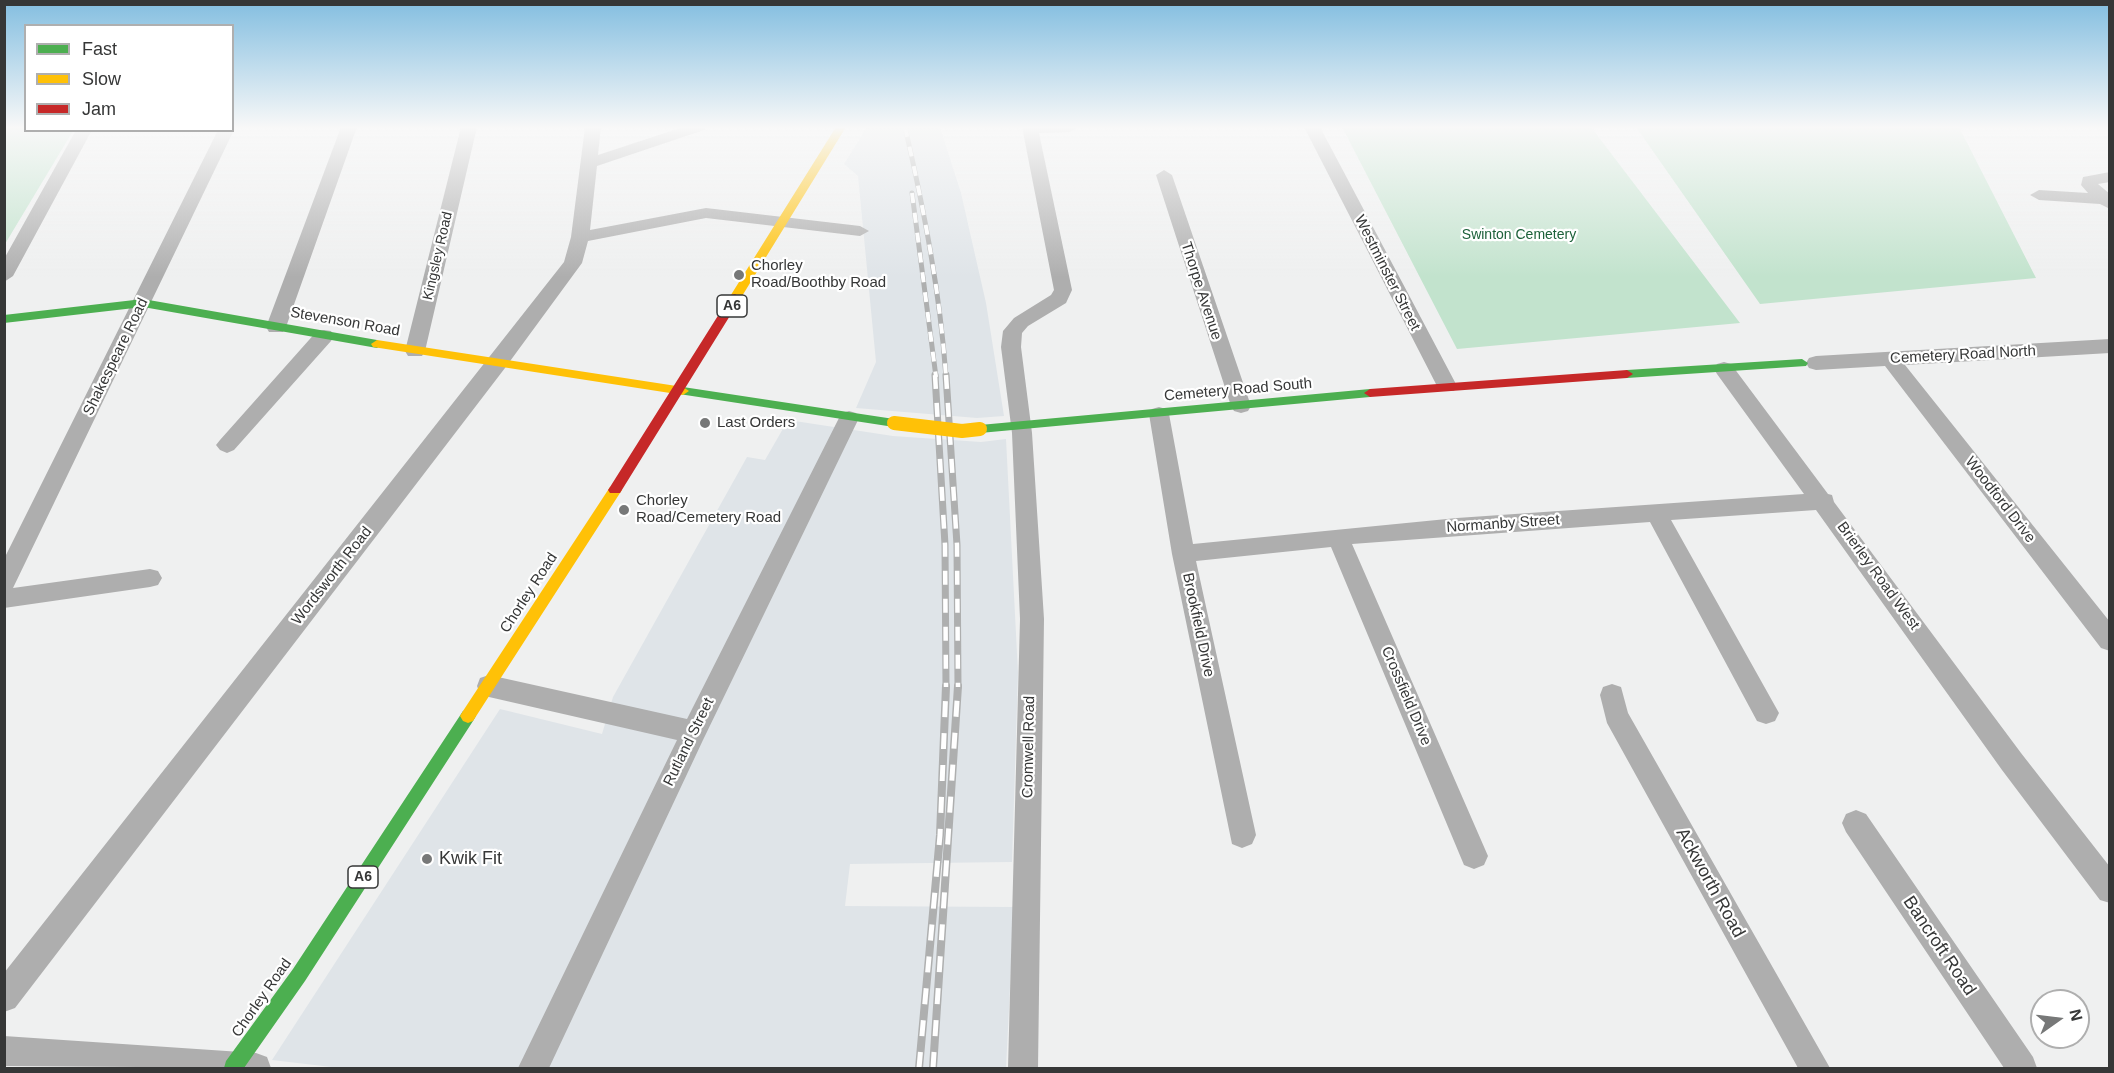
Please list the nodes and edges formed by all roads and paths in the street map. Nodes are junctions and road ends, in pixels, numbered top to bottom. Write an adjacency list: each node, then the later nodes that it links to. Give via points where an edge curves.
1 (58, 177): 16 (street)
2 (203, 177): 17 (street, Shakespeare Road)
3 (331, 177): 19 (street)
4 (457, 177): 22 (street, Kingsley Road)
5 (587, 177): 15 (street, Wordsworth Road)
6 (811, 177): 13 (street, Chorley Road / A6)
7 (1041, 177): 33 (street, Cromwell Road, via 1063,290 1059,298 1013,331 1011,346)
8 (1165, 177): 30 (street, Thorpe Avenue)
9 (1338, 177): 28 (street, Westminster Street)
10 (2109, 177): 12 (street, via 2089,181)
11 (2039, 195): 12 (street)
12 (2106, 202)
13 (785, 222): 14 (street); 15 (street, via 694,213); 29 (street, Chorley Road / A6)
14 (860, 231)
15 (580, 237): 24 (street, Wordsworth Road, via 573,263)
16 (4, 276)
17 (143, 303): 18 (street, Stevenson Road); 19 (street, Stevenson Road); 40 (street, Shakespeare Road)
18 (4, 319)
19 (276, 327): 20 (street, Stevenson Road)
20 (324, 336): 22 (street, Stevenson Road); 34 (street)
21 (2102, 347): 23 (street, Cemetery Road North); 26 (street)
22 (415, 351): 24 (street, Stevenson Road)
23 (1890, 359): 25 (street, Cemetery Road North); 42 (street, Woodford Drive)
24 (498, 363): 29 (street, Stevenson Road); 51 (street, Wordsworth Road)
25 (1809, 363): 27 (street, Cemetery Road South)
26 (2109, 363)
27 (1725, 369): 28 (street, Cemetery Road South); 35 (street, Brierley Road West)
28 (1447, 386): 30 (street, Cemetery Road South)
29 (680, 391): 32 (street, Cemetery Road South); 43 (street, Chorley Road / A6)
30 (1240, 406): 31 (street, Cemetery Road South)
31 (1159, 414): 33 (street, Cemetery Road South); 38 (street, Brookfield Drive)
32 (849, 418): 33 (street, Cemetery Road South, bridge, via 962,431); 46 (street, Rutland Street)
33 (1021, 426): 55 (street, Cromwell Road, via 1032,619)
34 (227, 445)
35 (1824, 501): 36 (street, Normanby Street); 50 (street, Brierley Road West, via 2028,786)
36 (1658, 515): 37 (street, Normanby Street, via 1496,523); 45 (street)
37 (1338, 537): 38 (street, Normanby Street); 49 (street, Crossfield Drive)
38 (1183, 554): 48 (street, Brookfield Drive)
39 (150, 578): 41 (street)
40 (4, 583)
41 (4, 599)
42 (2109, 641)
43 (489, 686): 46 (street); 53 (street, Chorley Road / A6)
44 (1612, 694): 56 (street, Ackworth Road, via 1616,715)
45 (1766, 713)
46 (694, 732): 54 (street, Rutland Street)
47 (1856, 823): 57 (street, Bancroft Road)
48 (1242, 835)
49 (1474, 856)
50 (2109, 890)
51 (4, 997)
52 (4, 1051): 53 (street)
53 (241, 1068)
54 (534, 1068)
55 (1023, 1068)
56 (1815, 1068)
57 (2022, 1068)

